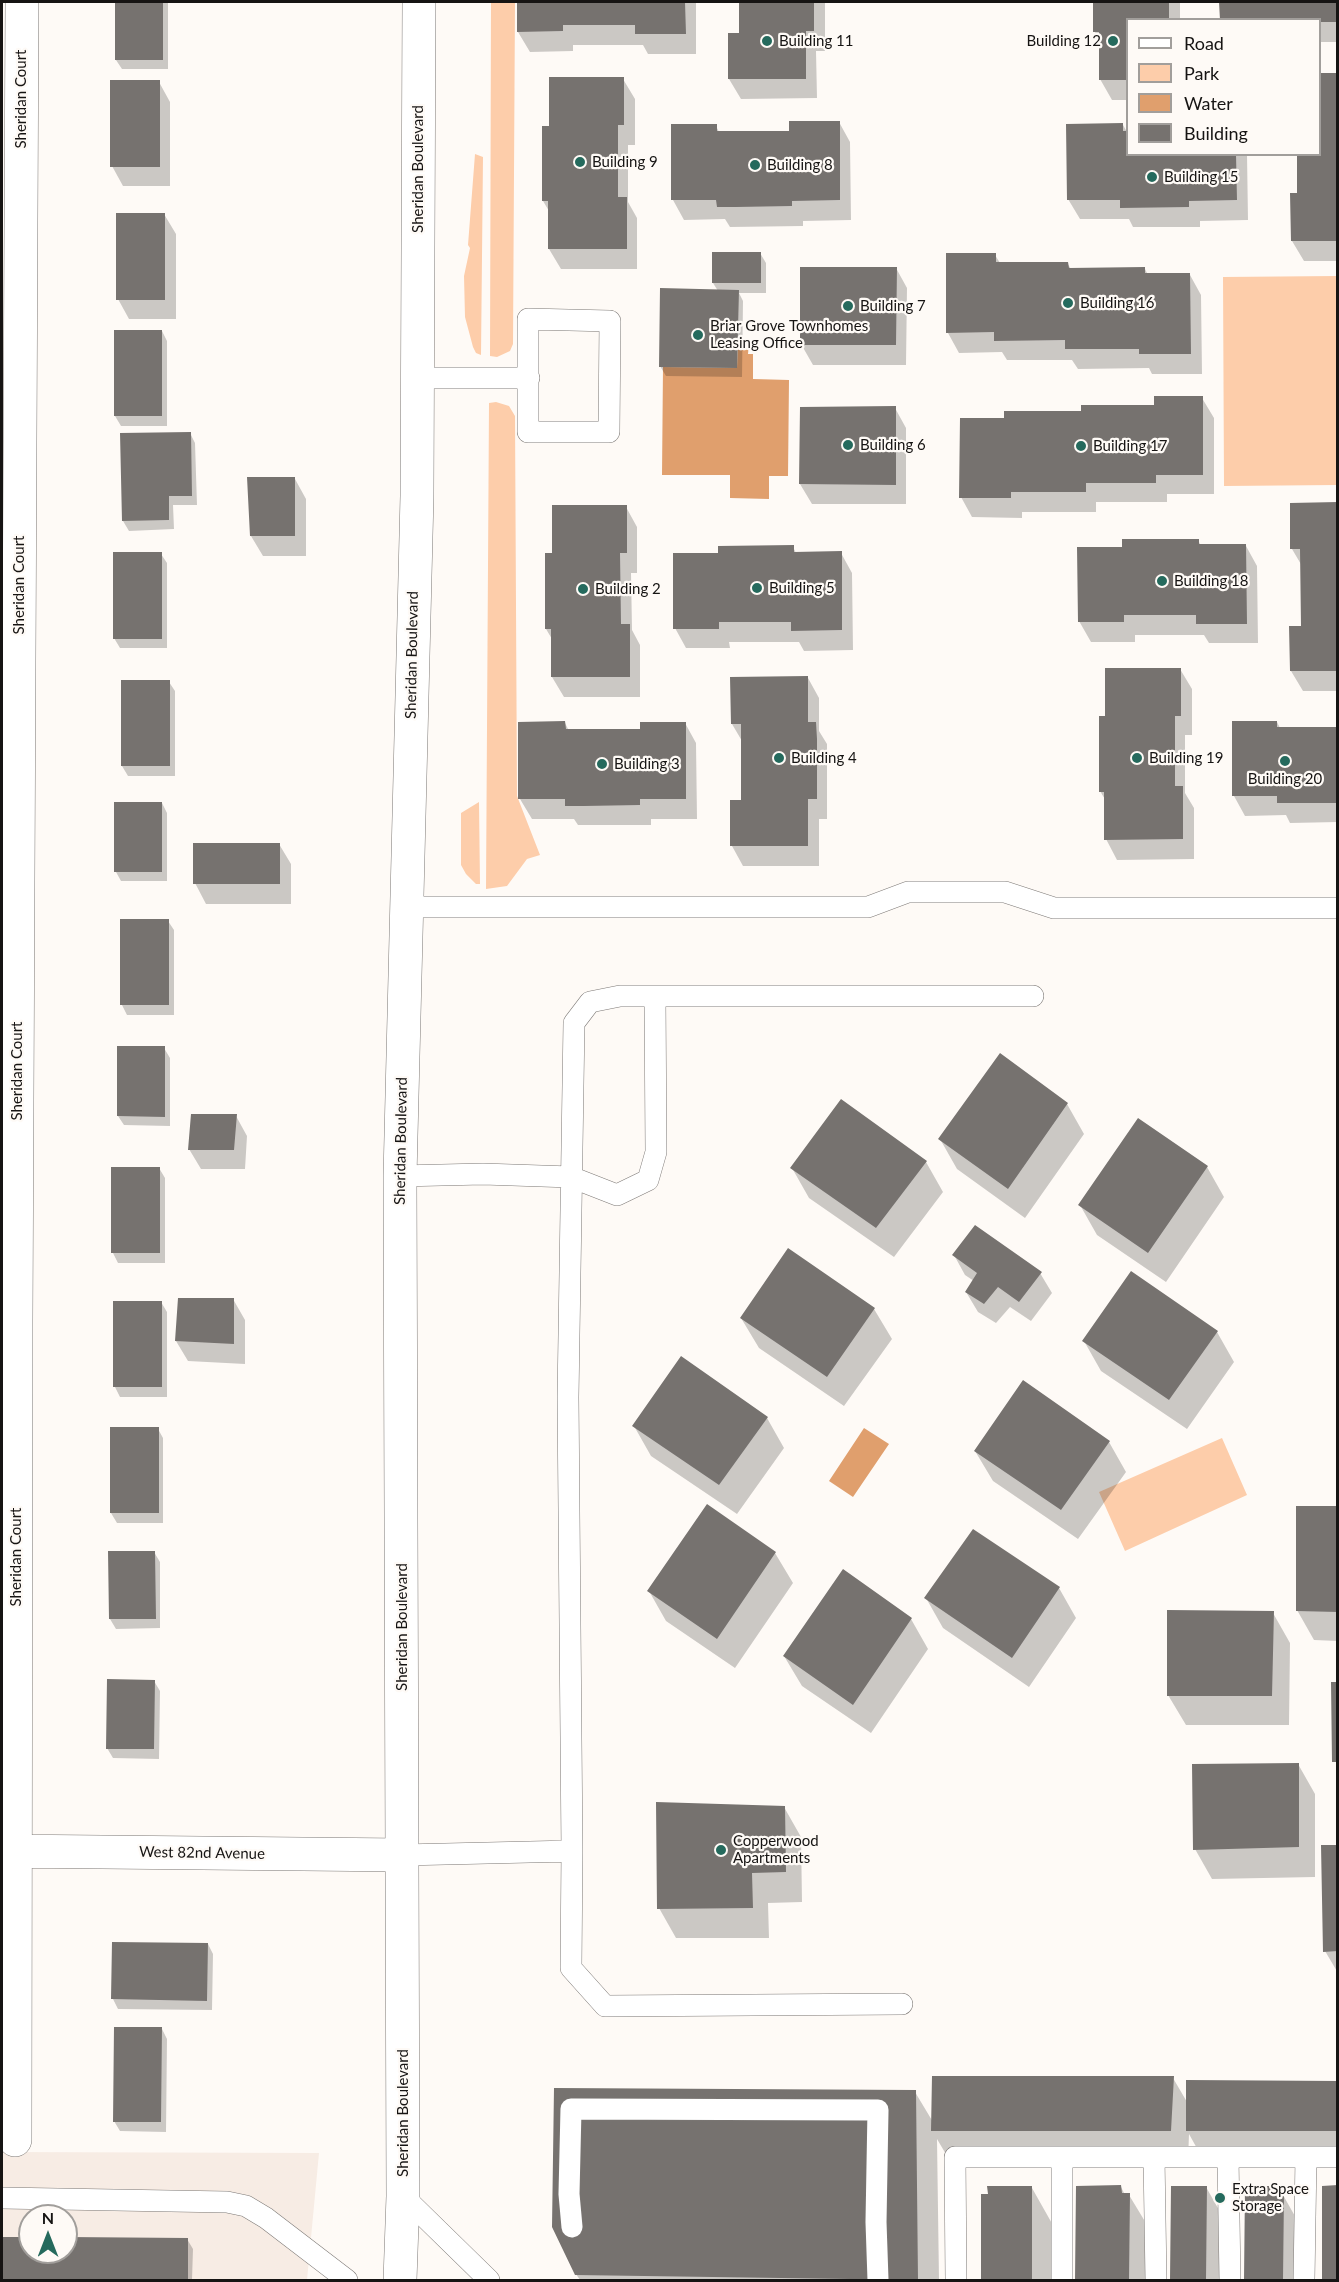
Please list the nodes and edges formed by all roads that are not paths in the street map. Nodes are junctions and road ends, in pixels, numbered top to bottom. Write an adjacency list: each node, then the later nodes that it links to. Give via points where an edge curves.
1 (22, 2): 11 (street, Sheridan Court)
2 (419, 2): 3 (street, Sheridan Boulevard)
3 (417, 378): 4 (lane); 5 (street, Sheridan Boulevard)
4 (529, 378): 4 (lane, via 528,319 610,321 609,432 528,432)
5 (406, 907): 6 (lane, via 868,907 908,892 1005,892 1053,908); 9 (street, Sheridan Boulevard)
6 (1338, 908)
7 (655, 996): 8 (lane); 10 (lane, via 620,996 590,1002 574,1023); 10 (lane, via 656,1152 648,1180 617,1196)
8 (1033, 996)
9 (400, 1176): 10 (lane); 14 (street, Sheridan Boulevard)
10 (571, 1178): 13 (lane, via 568,1397)
11 (9, 1319): 12 (street, Sheridan Court)
12 (9, 1851): 14 (street, West 82nd Avenue); 16 (street, Sheridan Court)
13 (572, 1851): 14 (lane); 15 (lane, via 571,1968 605,2006)
14 (403, 1855): 22 (street, Sheridan Boulevard)
15 (902, 2004)
16 (15, 2140)
17 (1062, 2157): 18 (lane); 29 (lane, via 955,2157); 30 (lane)
18 (1155, 2157): 19 (lane); 31 (lane)
19 (1228, 2157): 20 (lane); 32 (lane)
20 (1306, 2157): 21 (lane); 33 (lane)
21 (1338, 2157)
22 (403, 2196): 26 (street, Sheridan Boulevard); 27 (lane)
23 (2, 2198): 25 (lane, via 227,2202 246,2206)
24 (572, 2227): 28 (lane, via 571,2109 878,2110)
25 (347, 2280)
26 (400, 2280)
27 (489, 2280)
28 (878, 2280)
29 (956, 2280)
30 (1062, 2280)
31 (1156, 2280)
32 (1230, 2280)
33 (1304, 2280)

